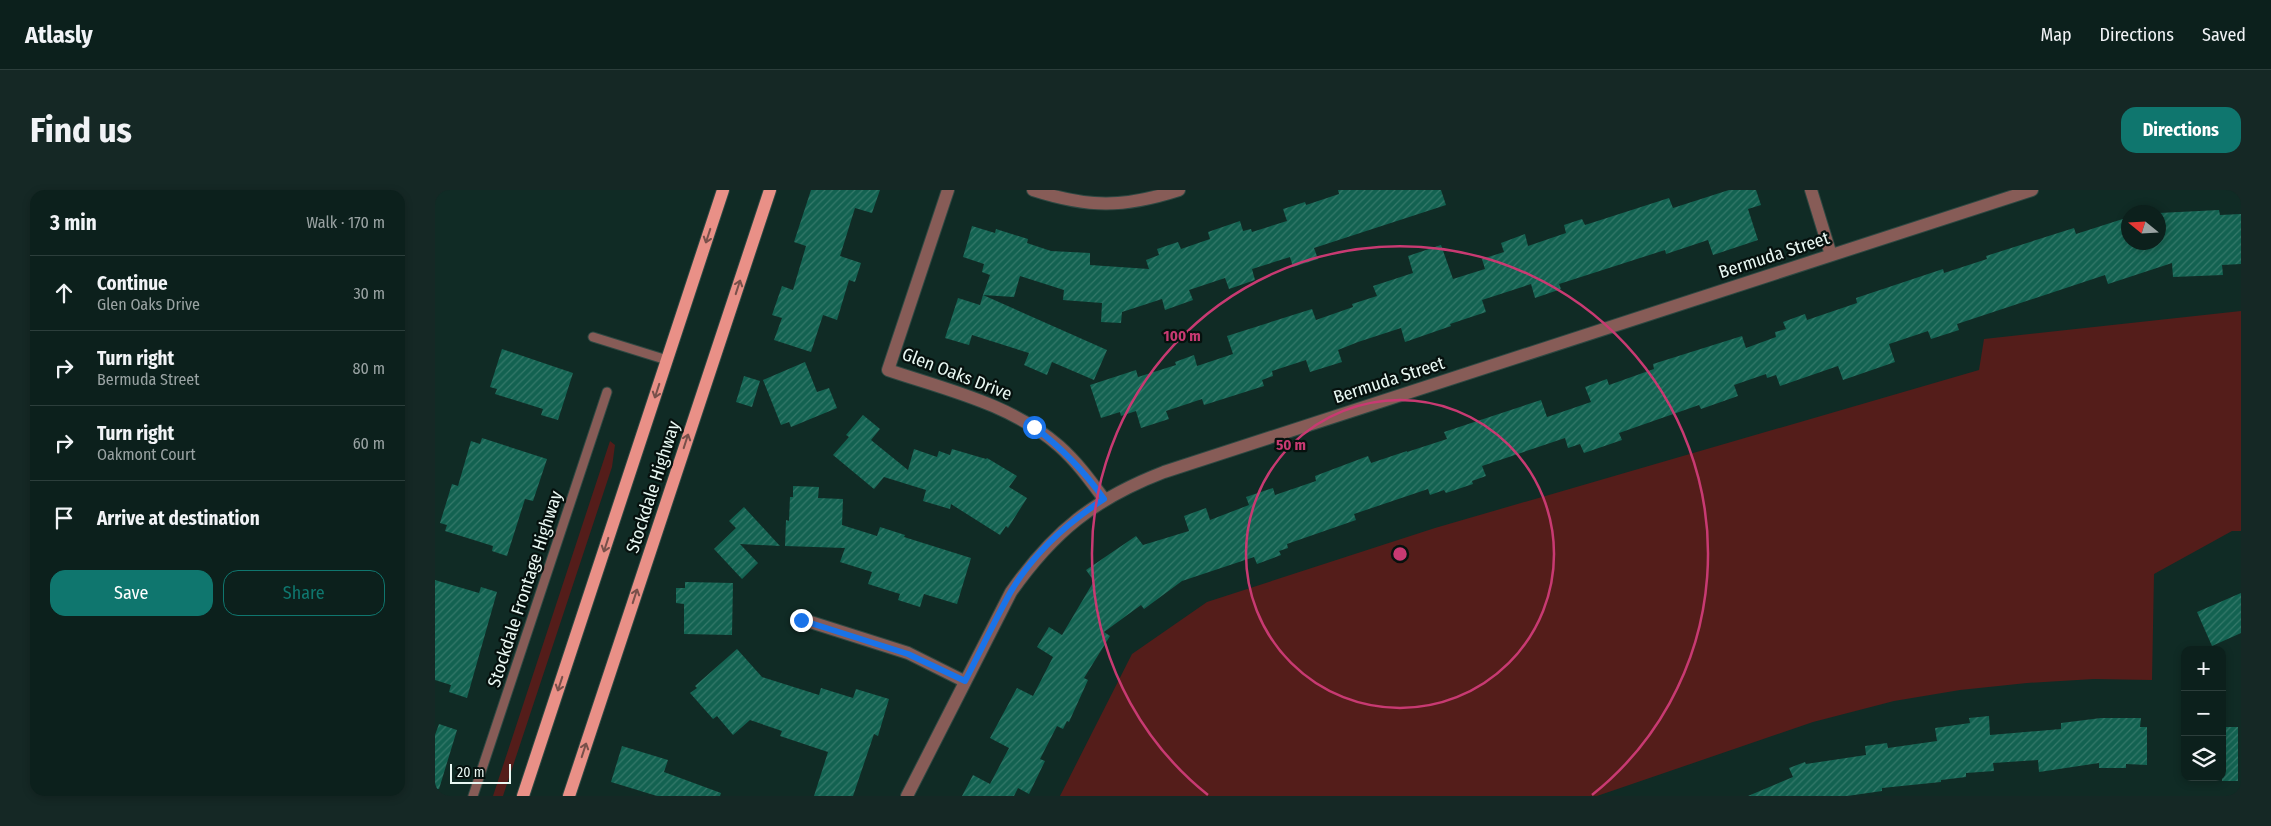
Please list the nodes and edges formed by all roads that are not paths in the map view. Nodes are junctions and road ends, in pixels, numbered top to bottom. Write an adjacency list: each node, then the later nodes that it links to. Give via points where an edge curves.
1 (723, 190): 10 (main road, Stockdale Highway, one-way to 10)
2 (770, 190): 17 (main road, Stockdale Highway, one-way to 2)
3 (948, 190): 12 (street, Glen Oaks Drive, via 888,370 979,400 1034,427 1066,453)
4 (1033, 190): 5 (street, via 1063,200 1091,204 1147,200)
5 (1179, 190)
6 (1811, 190): 8 (street)
7 (2032, 190): 8 (street, Bermuda Street)
8 (1831, 255): 12 (street, Bermuda Street, via 1164,472)
9 (593, 337): 10 (lane)
10 (667, 360): 16 (main road, Stockdale Highway, one-way to 16)
11 (607, 392): 15 (lane, Stockdale Frontage Highway)
12 (1104, 499): 14 (street, Bermuda Street, via 1057,535 1031,564 1011,592)
13 (801, 620): 14 (street, via 908,654)
14 (965, 681): 18 (street, Bermuda Street)
15 (473, 796)
16 (523, 796)
17 (569, 796)
18 (907, 796)

